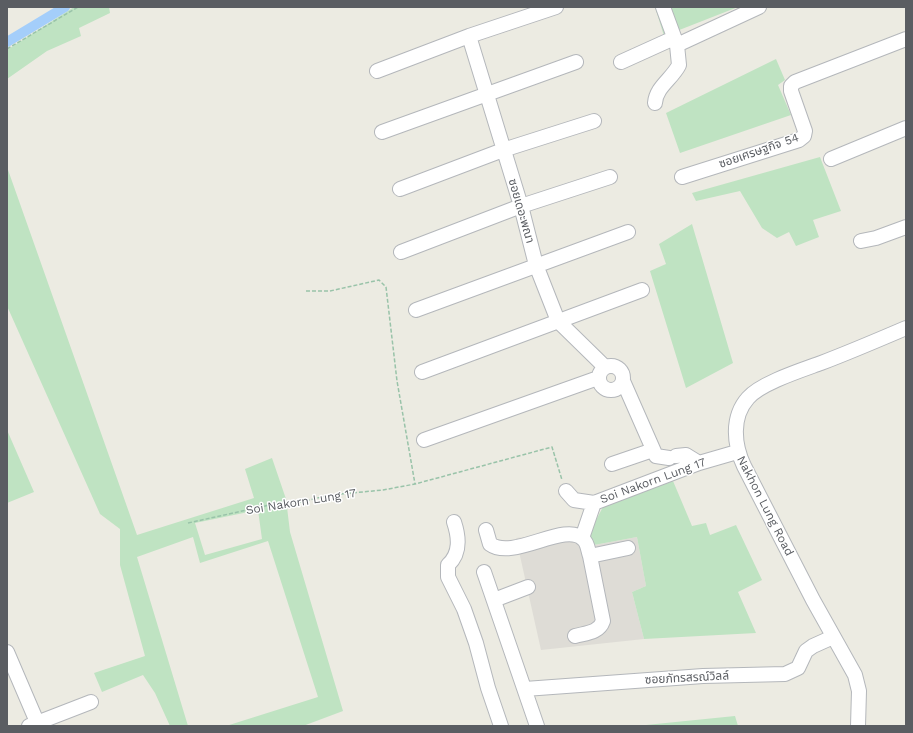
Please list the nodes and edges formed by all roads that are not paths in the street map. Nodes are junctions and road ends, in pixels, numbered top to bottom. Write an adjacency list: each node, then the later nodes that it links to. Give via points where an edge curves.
1 (556, 7): 4 (street)
2 (663, 7): 6 (street)
3 (752, 8): 6 (street)
4 (469, 36): 9 (street); 10 (street, ซอยเดอะพณา)
5 (906, 39): 18 (street, ซอยเศรษฐกิจ 54, via 795,82 791,86 791,91 804,131 804,136 799,140)
6 (676, 42): 8 (street); 11 (street, via 679,65 659,90)
7 (576, 62): 10 (street)
8 (621, 62)
9 (377, 71)
10 (486, 94): 14 (street); 15 (street, ซอยเดอะพณา)
11 (655, 103)
12 (594, 121): 15 (street)
13 (906, 128): 16 (street)
14 (382, 132)
15 (503, 150): 19 (street); 20 (street, ซอยเดอะพณา)
16 (831, 158)
17 (610, 177): 20 (street)
18 (682, 177)
19 (400, 189)
20 (521, 206): 24 (street); 25 (street, ซอยเดอะพณา)
21 (906, 227): 23 (street)
22 (628, 232): 25 (street)
23 (860, 242)
24 (401, 252)
25 (536, 265): 27 (street); 28 (street, ซอยเดอะพณา)
26 (642, 290): 28 (street)
27 (416, 310)
28 (558, 321): 30 (street); 31 (street, ซอยเดอะพณา)
29 (906, 328): 35 (street, Nakhon Lung Road, via 757,390 748,397 739,412 735,431)
30 (422, 372)
31 (602, 372): 32 (street, ซอยเดอะพณา, via 612,366 623,374); 32 (street, ซอยเดอะพณา, via 601,385 607,390 615,389); 33 (street)
32 (623, 381): 34 (street, ซอยเดอะพณา)
33 (424, 440)
34 (653, 450): 36 (street, via 656,456 686,455); 37 (street)
35 (738, 452): 36 (street, Soi Nakorn Lung 17); 49 (street, Nakhon Lung Road)
36 (699, 463): 39 (street, Soi Nakorn Lung 17)
37 (612, 464)
38 (566, 491): 39 (street, Soi Nakorn Lung 17, via 574,500)
39 (594, 503): 42 (street)
40 (454, 522): 54 (street, via 459,544 448,565 448,577 464,609)
41 (486, 530): 42 (street, via 490,544 498,549 560,536)
42 (582, 538): 44 (street, via 586,542)
43 (628, 548): 44 (street)
44 (590, 556): 48 (street, via 603,621 596,631)
45 (484, 572): 47 (street)
46 (528, 587): 47 (street)
47 (494, 600): 51 (street)
48 (575, 636)
49 (833, 637): 51 (street, ซอยภัทรสรณ์วิลล์, via 806,651 798,668 785,674 703,676); 56 (street, Nakhon Lung Road, via 858,682)
50 (7, 652): 53 (street)
51 (525, 689): 55 (street)
52 (91, 702): 53 (street)
53 (32, 724)
54 (501, 726)
55 (538, 726)
56 (858, 726)

